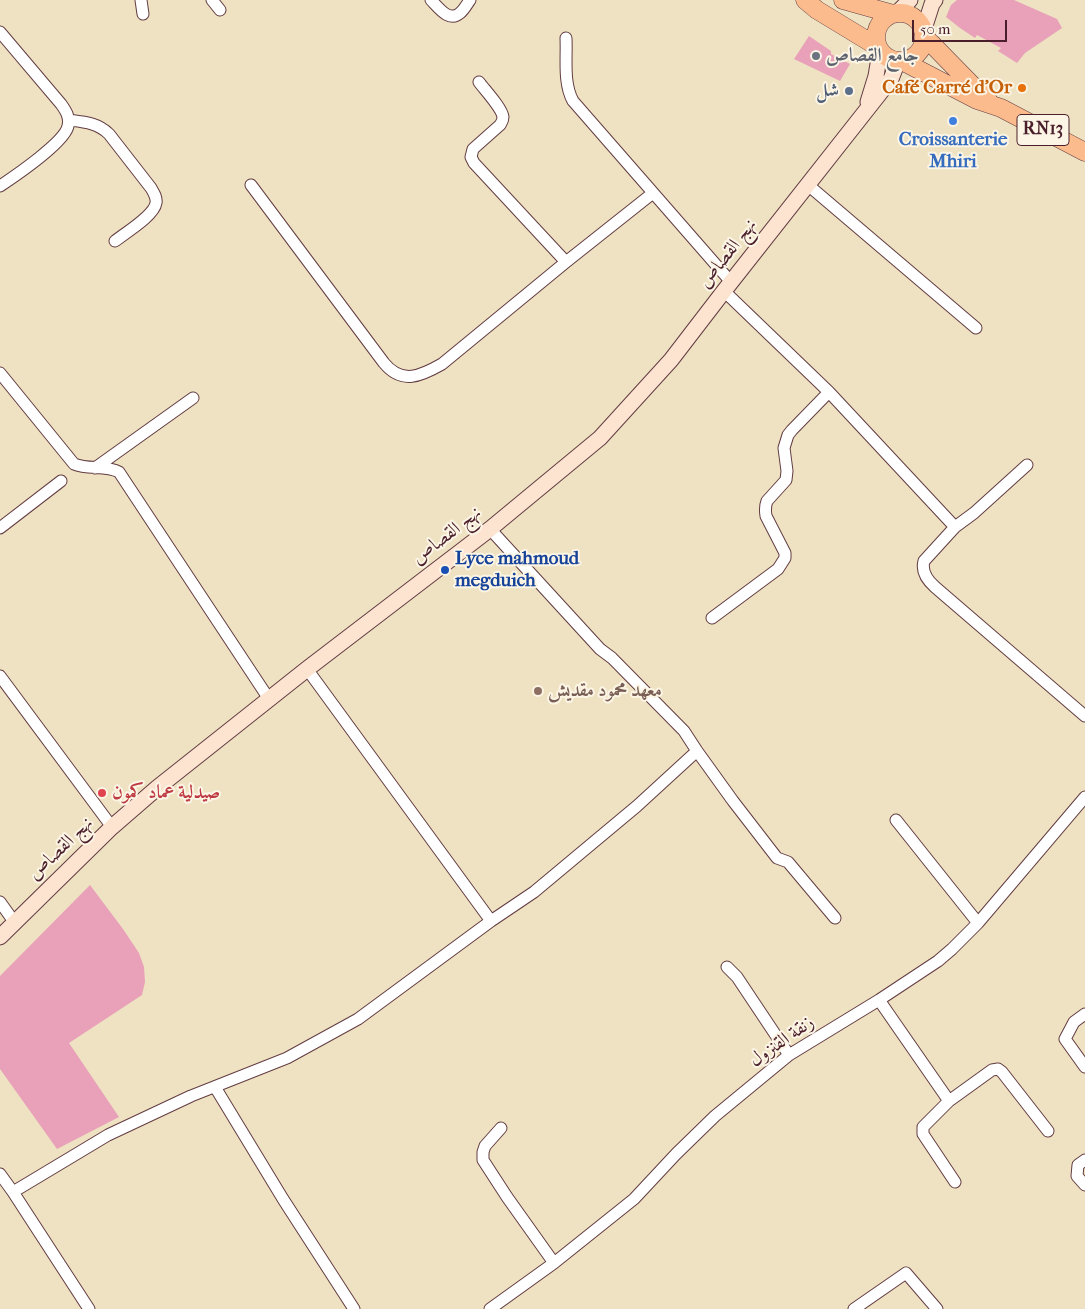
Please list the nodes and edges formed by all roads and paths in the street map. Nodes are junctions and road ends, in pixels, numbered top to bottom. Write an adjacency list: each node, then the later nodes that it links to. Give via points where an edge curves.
1 (141, 0): 11 (street)
2 (212, 0): 9 (street)
3 (431, 0): 4 (street, via 445,14 452,16 460,14)
4 (470, 0)
5 (805, 0): 15 (main road, RN13)
6 (843, 0): 10 (main road, RN13)
7 (910, 0): 10 (street)
8 (935, 0): 13 (street)
9 (220, 10)
10 (895, 13): 13 (main road, RN13, via 911,16 921,25); 15 (main road, via 886,17 877,28 875,35)
11 (143, 14)
12 (0, 32): 20 (street, via 61,104)
13 (924, 34): 16 (main road, via 915,56); 18 (main road, RN13, via 972,85)
14 (566, 38): 25 (street, via 567,84 573,101)
15 (879, 49): 16 (main road, RN13, via 890,60); 19 (street, نهج القصاص, via 876,76)
16 (900, 61): 18 (main road, RN13, via 977,100); 19 (street, نهج القصاص, via 891,79)
17 (478, 82): 27 (street, via 503,116 500,125 472,149 471,157)
18 (1001, 108): 21 (main road, RN13)
19 (864, 113): 23 (street, نهج القصاص)
20 (69, 120): 24 (street, via 66,132); 26 (street, via 88,122 102,128 155,195 156,202 149,216)
21 (1085, 152)
22 (251, 185): 27 (street, via 391,372 403,376 427,373 442,364)
23 (808, 185): 28 (street, نهج القصاص); 29 (street)
24 (0, 186)
25 (653, 193): 27 (street); 28 (street)
26 (115, 241)
27 (566, 262)
28 (727, 286): 31 (street); 38 (street, نهج القصاص, via 671,360 600,438)
29 (976, 328)
30 (0, 373): 34 (street, via 68,459 79,466)
31 (830, 392): 36 (street); 39 (street, via 788,435 784,448 786,480 766,504 766,516 785,558 778,569)
32 (193, 398): 34 (street)
33 (1027, 465): 36 (street)
34 (95, 468): 42 (street, via 119,472)
35 (61, 481): 37 (street)
36 (955, 527): 43 (street, via 924,561 927,578)
37 (0, 528)
38 (490, 529): 40 (street, نهج القصاص); 44 (street, via 600,649 684,731)
39 (712, 618)
40 (307, 669): 42 (street, نهج القصاص); 50 (street)
41 (0, 676): 47 (street)
42 (269, 700): 47 (street, نهج القصاص)
43 (1085, 716)
44 (696, 751): 49 (street, via 777,858 788,862); 50 (street, via 637,806 534,892)
45 (1085, 797): 52 (street, زنقة القنزول)
46 (896, 820): 52 (street)
47 (112, 827): 51 (street, نهج القصاص)
48 (0, 902): 51 (street)
49 (835, 918)
50 (491, 921): 59 (street, via 358,1020 287,1058)
51 (14, 923): 53 (street, نهج القصاص)
52 (978, 923): 55 (street, زنقة القنزول, via 938,961)
53 (0, 937)
54 (727, 967): 57 (street)
55 (879, 1000): 57 (street, زنقة القنزول); 60 (street)
56 (1085, 1014): 58 (street, via 1074,1022 1065,1039)
57 (789, 1055): 68 (street, زنقة القنزول, via 715,1116 634,1199)
58 (1085, 1067)
59 (215, 1086): 67 (street, via 108,1135); 70 (street)
60 (949, 1101): 62 (street, via 998,1069); 65 (street, via 924,1125 923,1134)
61 (501, 1128): 68 (street, via 484,1146 483,1160)
62 (1048, 1131)
63 (1085, 1160): 66 (street, via 1078,1165 1078,1176)
64 (0, 1174): 67 (street)
65 (955, 1182)
66 (1085, 1185)
67 (13, 1192): 69 (street)
68 (554, 1263): 71 (street, زنقة القنزول)
69 (89, 1309)
70 (354, 1309)
71 (490, 1309)
72 (854, 1309): 73 (street, via 906,1273)
73 (937, 1309)

